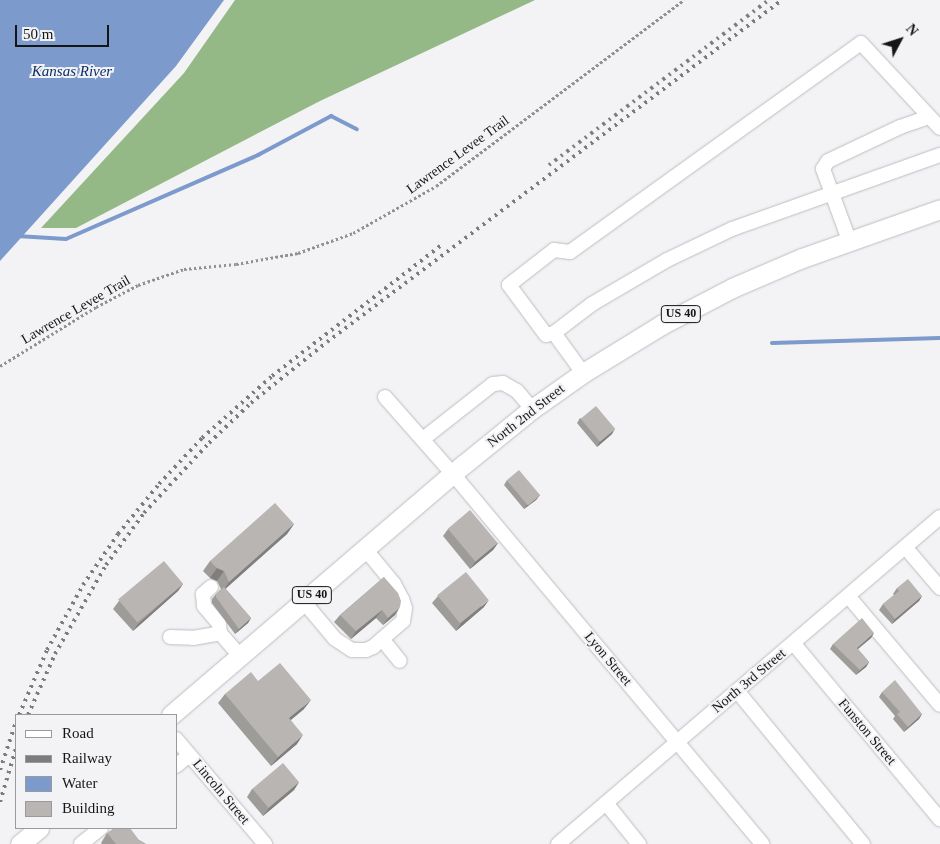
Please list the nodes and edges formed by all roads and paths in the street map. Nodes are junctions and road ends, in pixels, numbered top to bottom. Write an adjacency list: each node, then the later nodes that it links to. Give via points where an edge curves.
1 (684, 0): 9 (path, Lawrence Levee Trail, via 436,186 353,233 298,253 184,269 138,285)
2 (929, 117): 3 (street); 5 (street, via 828,161 823,169); 8 (street, via 861,42 570,252 554,250 509,284 546,335)
3 (940, 128)
4 (940, 155): 5 (street)
5 (832, 192): 7 (street); 8 (street, via 732,229 667,260 592,304)
6 (940, 209): 7 (highway, North 2nd Street / US 40)
7 (850, 240): 10 (highway, North 2nd Street / US 40, via 760,275 693,308)
8 (554, 333): 10 (street)
9 (0, 366)
10 (583, 374): 12 (highway, North 2nd Street / US 40)
11 (385, 397): 13 (street, Lyon Street)
12 (532, 409): 13 (street, via 517,392 503,383 493,384); 14 (highway, North 2nd Street / US 40)
13 (423, 439): 14 (street, Lyon Street)
14 (453, 474): 17 (highway, North 2nd Street / US 40); 32 (street, Lyon Street)
15 (940, 517): 16 (street, North 3rd Street)
16 (905, 547): 19 (street); 20 (street, North 3rd Street)
17 (365, 549): 21 (highway, North 2nd Street / US 40); 24 (street, via 394,584 405,608 403,621)
18 (211, 587): 22 (street, via 203,594 202,600 219,624)
19 (940, 588)
20 (849, 596): 25 (street, North 3rd Street); 29 (street)
21 (304, 602): 24 (street, via 335,639 352,650 366,650); 26 (highway, North 2nd Street / US 40)
22 (220, 633): 23 (street, via 193,638); 26 (street)
23 (170, 637)
24 (382, 638): 27 (street)
25 (794, 644): 28 (street, North 3rd Street); 36 (street, Funston Street)
26 (240, 656): 30 (highway, North 2nd Street / US 40)
27 (400, 661)
28 (738, 692): 32 (street, North 3rd Street); 45 (street)
29 (940, 705)
30 (172, 714)
31 (178, 741): 33 (street, Lincoln Street)
32 (677, 742): 35 (street, North 3rd Street); 44 (street, Lyon Street)
33 (189, 755): 34 (street); 41 (street, Lincoln Street)
34 (178, 764)
35 (606, 803): 42 (street, North 3rd Street); 43 (street)
36 (940, 819)
37 (38, 829): 39 (highway)
38 (100, 829): 40 (street)
39 (20, 844)
40 (81, 844)
41 (265, 844)
42 (558, 844)
43 (639, 844)
44 (762, 844)
45 (863, 844)

